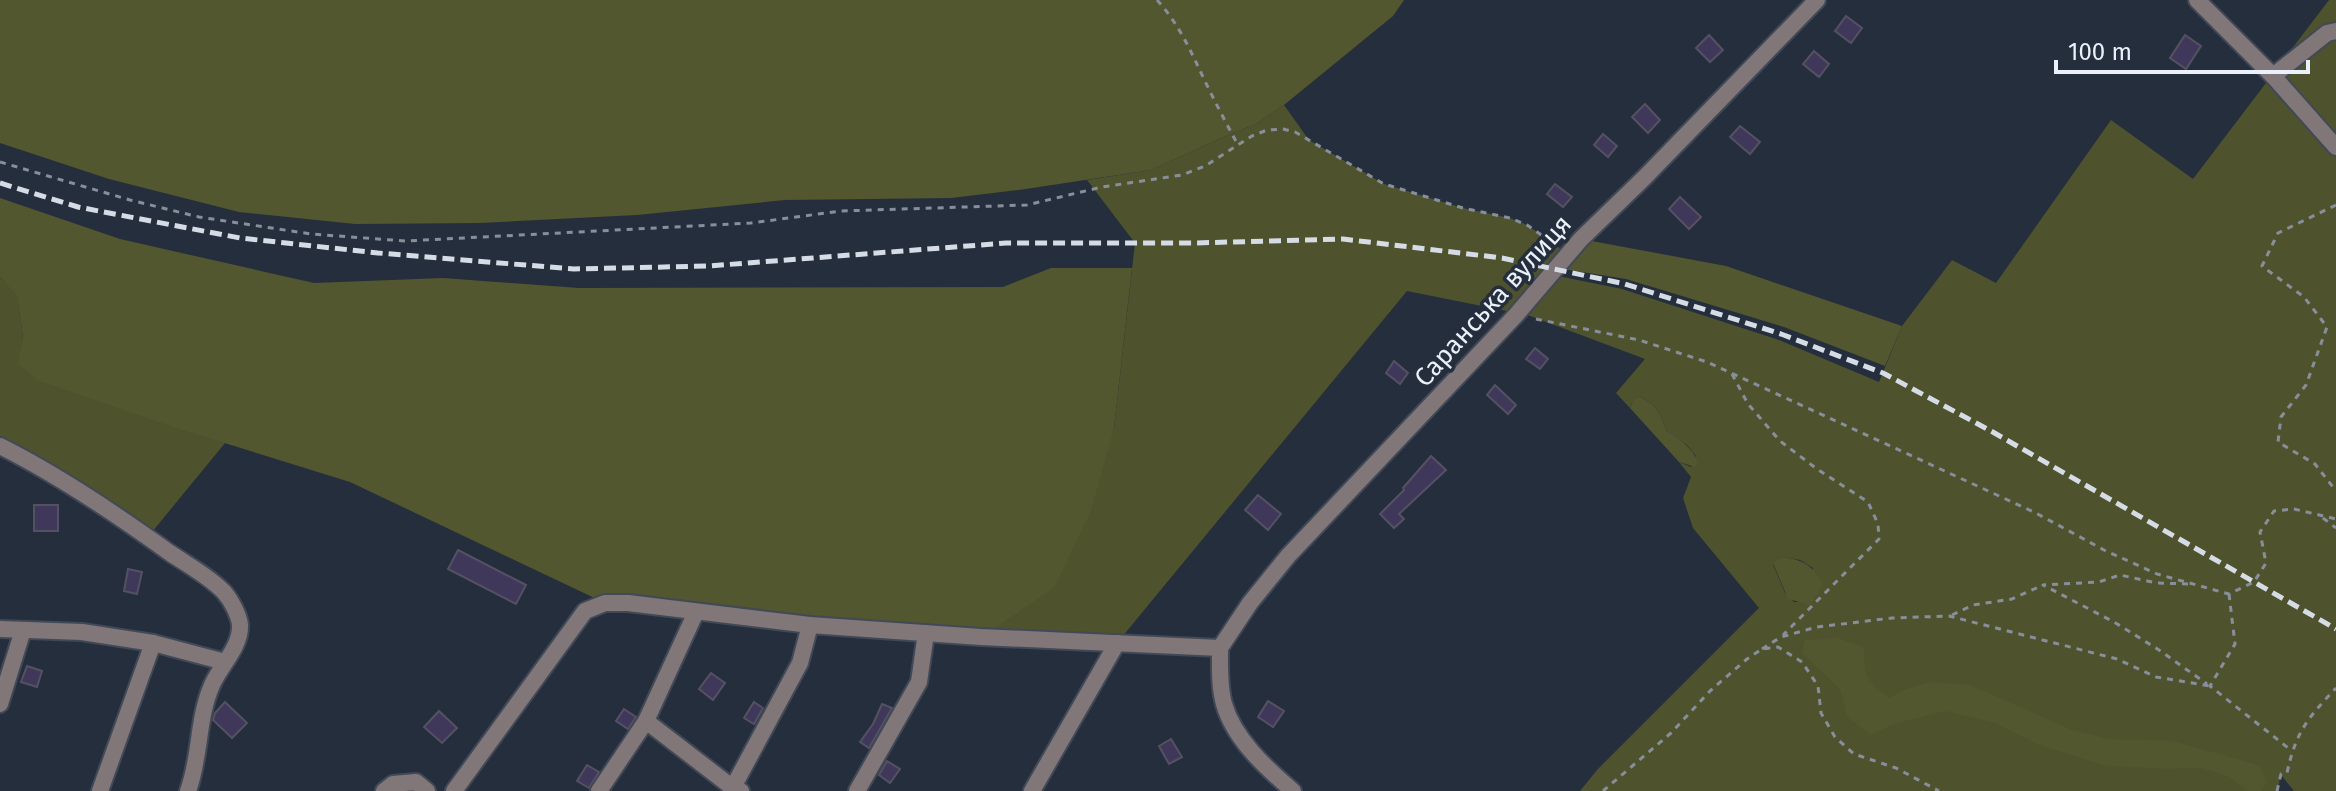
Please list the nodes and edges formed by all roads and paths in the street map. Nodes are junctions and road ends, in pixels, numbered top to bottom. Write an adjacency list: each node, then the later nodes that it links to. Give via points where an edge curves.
1 (1157, 0): 6 (path, via 1192,50)
2 (1817, 0): 10 (street, Саранська вулиця)
3 (2197, 0): 5 (street)
4 (2336, 31): 5 (street)
5 (2273, 76): 7 (street)
6 (1238, 145): 8 (path, via 1182,175 1027,205 841,211 751,223 405,241 199,217); 10 (path, via 1267,130 1295,132 1384,184 1510,218)
7 (2336, 147)
8 (0, 162)
9 (2336, 205): 14 (path, via 2278,233 2262,266 2304,297 2327,327 2306,385 2281,417 2278,442 2315,464)
10 (1568, 254): 11 (street, Саранська вулиця)
11 (1516, 315): 12 (path, via 1639,340); 30 (street, Саранська вулиця, via 1288,556)
12 (1732, 373): 18 (path, via 2034,512 2104,550); 27 (path, via 1748,404 1780,441 1868,502 1878,524 1879,539)
13 (0, 446): 32 (street, via 102,505 225,593 240,625)
14 (2336, 491)
15 (2320, 515): 16 (path); 17 (path); 20 (path, via 2274,511 2260,532 2266,563 2254,582)
16 (2336, 519)
17 (2336, 528)
18 (2195, 584): 19 (path, via 2120,575 2099,582); 20 (path)
19 (2043, 585): 22 (path); 33 (path, via 2114,622)
20 (2229, 594): 33 (path, via 2235,644)
21 (696, 612): 23 (street); 36 (street); 43 (street, via 628,603 605,603 585,611)
22 (1949, 616): 27 (path, via 1862,621); 33 (path, via 2117,659 2156,677)
23 (810, 625): 26 (street); 38 (street, via 800,663)
24 (0, 629): 25 (street)
25 (23, 630): 28 (street); 35 (street)
26 (926, 633): 29 (street); 45 (street, via 919,682)
27 (1781, 637): 31 (path)
28 (153, 643): 32 (street); 39 (street)
29 (1117, 643): 30 (street); 46 (street)
30 (1220, 648): 47 (street, via 1223,701 1232,726)
31 (1762, 649): 48 (path); 49 (path, via 1778,647 1802,662 1818,686 1821,713 1835,737 1854,754)
32 (225, 662): 40 (street, via 202,712)
33 (2210, 686): 37 (path)
34 (2336, 688): 37 (path, via 2306,721)
35 (0, 704)
36 (646, 721): 38 (street); 44 (street)
37 (2292, 751): 50 (path)
38 (735, 790)
39 (100, 791)
40 (188, 791)
41 (384, 791): 42 (street, via 393,784 416,782)
42 (427, 791)
43 (454, 791)
44 (599, 791)
45 (857, 791)
46 (1032, 791)
47 (1293, 791)
48 (1603, 791)
49 (1939, 791)
50 (2277, 791)

